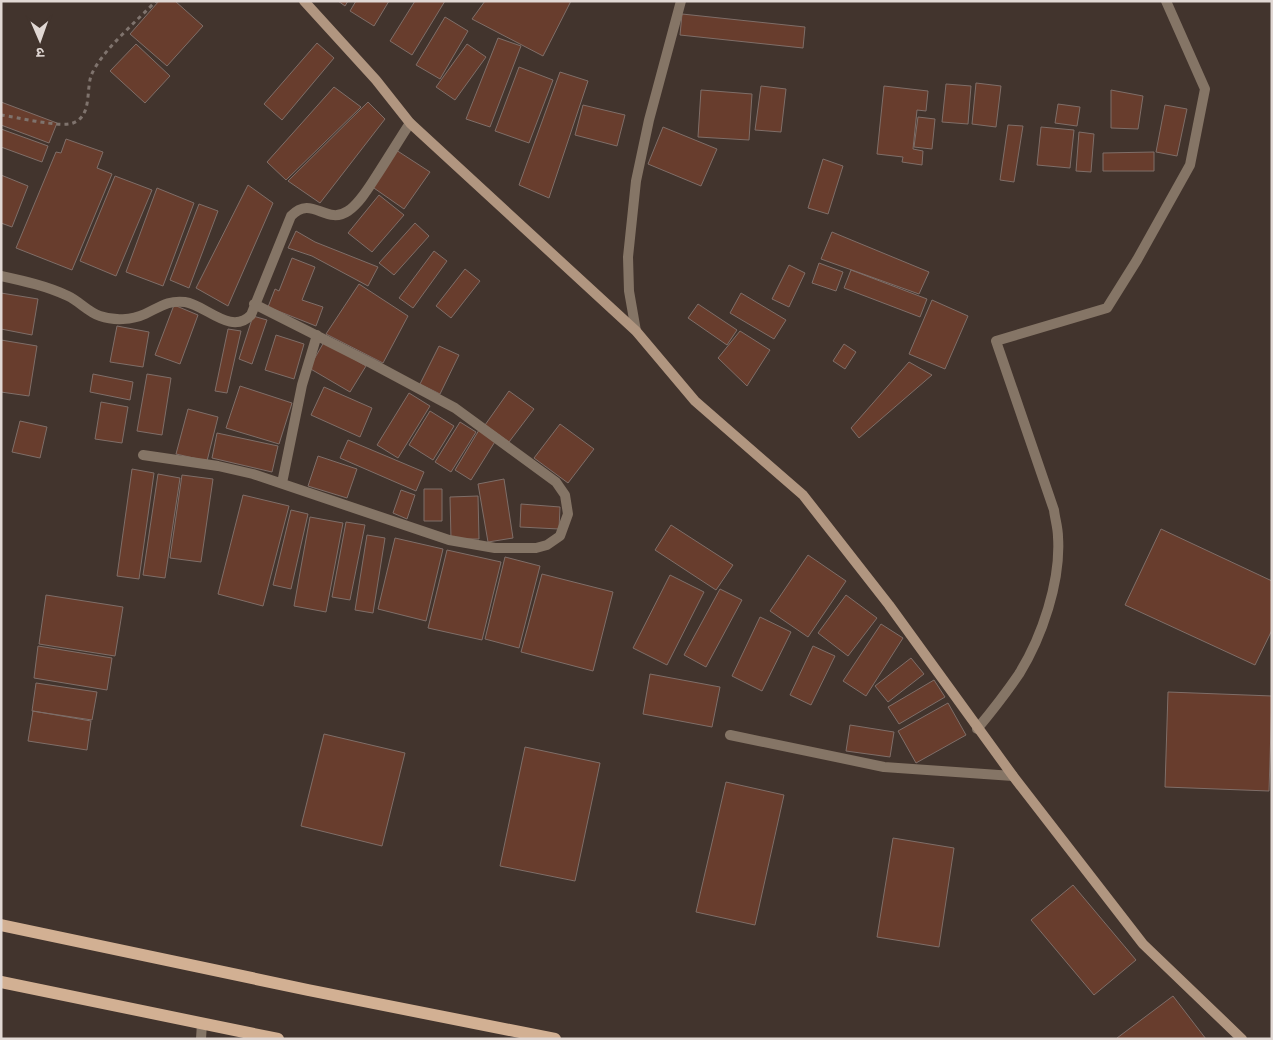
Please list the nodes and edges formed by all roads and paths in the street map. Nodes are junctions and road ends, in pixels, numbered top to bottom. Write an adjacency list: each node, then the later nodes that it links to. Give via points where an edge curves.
1 (156, 1): 5 (path, via 100,61 91,76 83,116 73,124)
2 (304, 1): 6 (street, via 376,80)
3 (681, 1): 9 (street, via 636,181 628,257 629,291)
4 (1166, 1): 13 (street, via 1206,89 1190,165 1107,308 996,341 1054,510 1057,562 1052,594 1031,652)
5 (1, 115)
6 (410, 123): 8 (street, via 364,194 348,211 330,215 300,208 291,216); 9 (street)
7 (1, 276): 8 (street, via 39,285 68,296 100,316 121,320 144,315 166,303 186,302 236,323 245,321)
8 (254, 304): 10 (street)
9 (636, 331): 13 (street, via 695,400 803,495 889,605)
10 (317, 335): 12 (street, via 302,385); 12 (street, via 455,408 556,482 563,490 568,514 560,536 547,544 536,548 494,548 449,540)
11 (143, 455): 12 (street, via 218,466)
12 (282, 483)
13 (978, 729): 15 (street)
14 (730, 735): 15 (street, via 884,767)
15 (1012, 776): 22 (street, via 1143,944)
16 (1, 925): 21 (main road)
17 (1, 982): 18 (main road)
18 (202, 1023): 19 (street); 20 (main road)
19 (201, 1039)
20 (278, 1039)
21 (555, 1039)
22 (1242, 1039)

